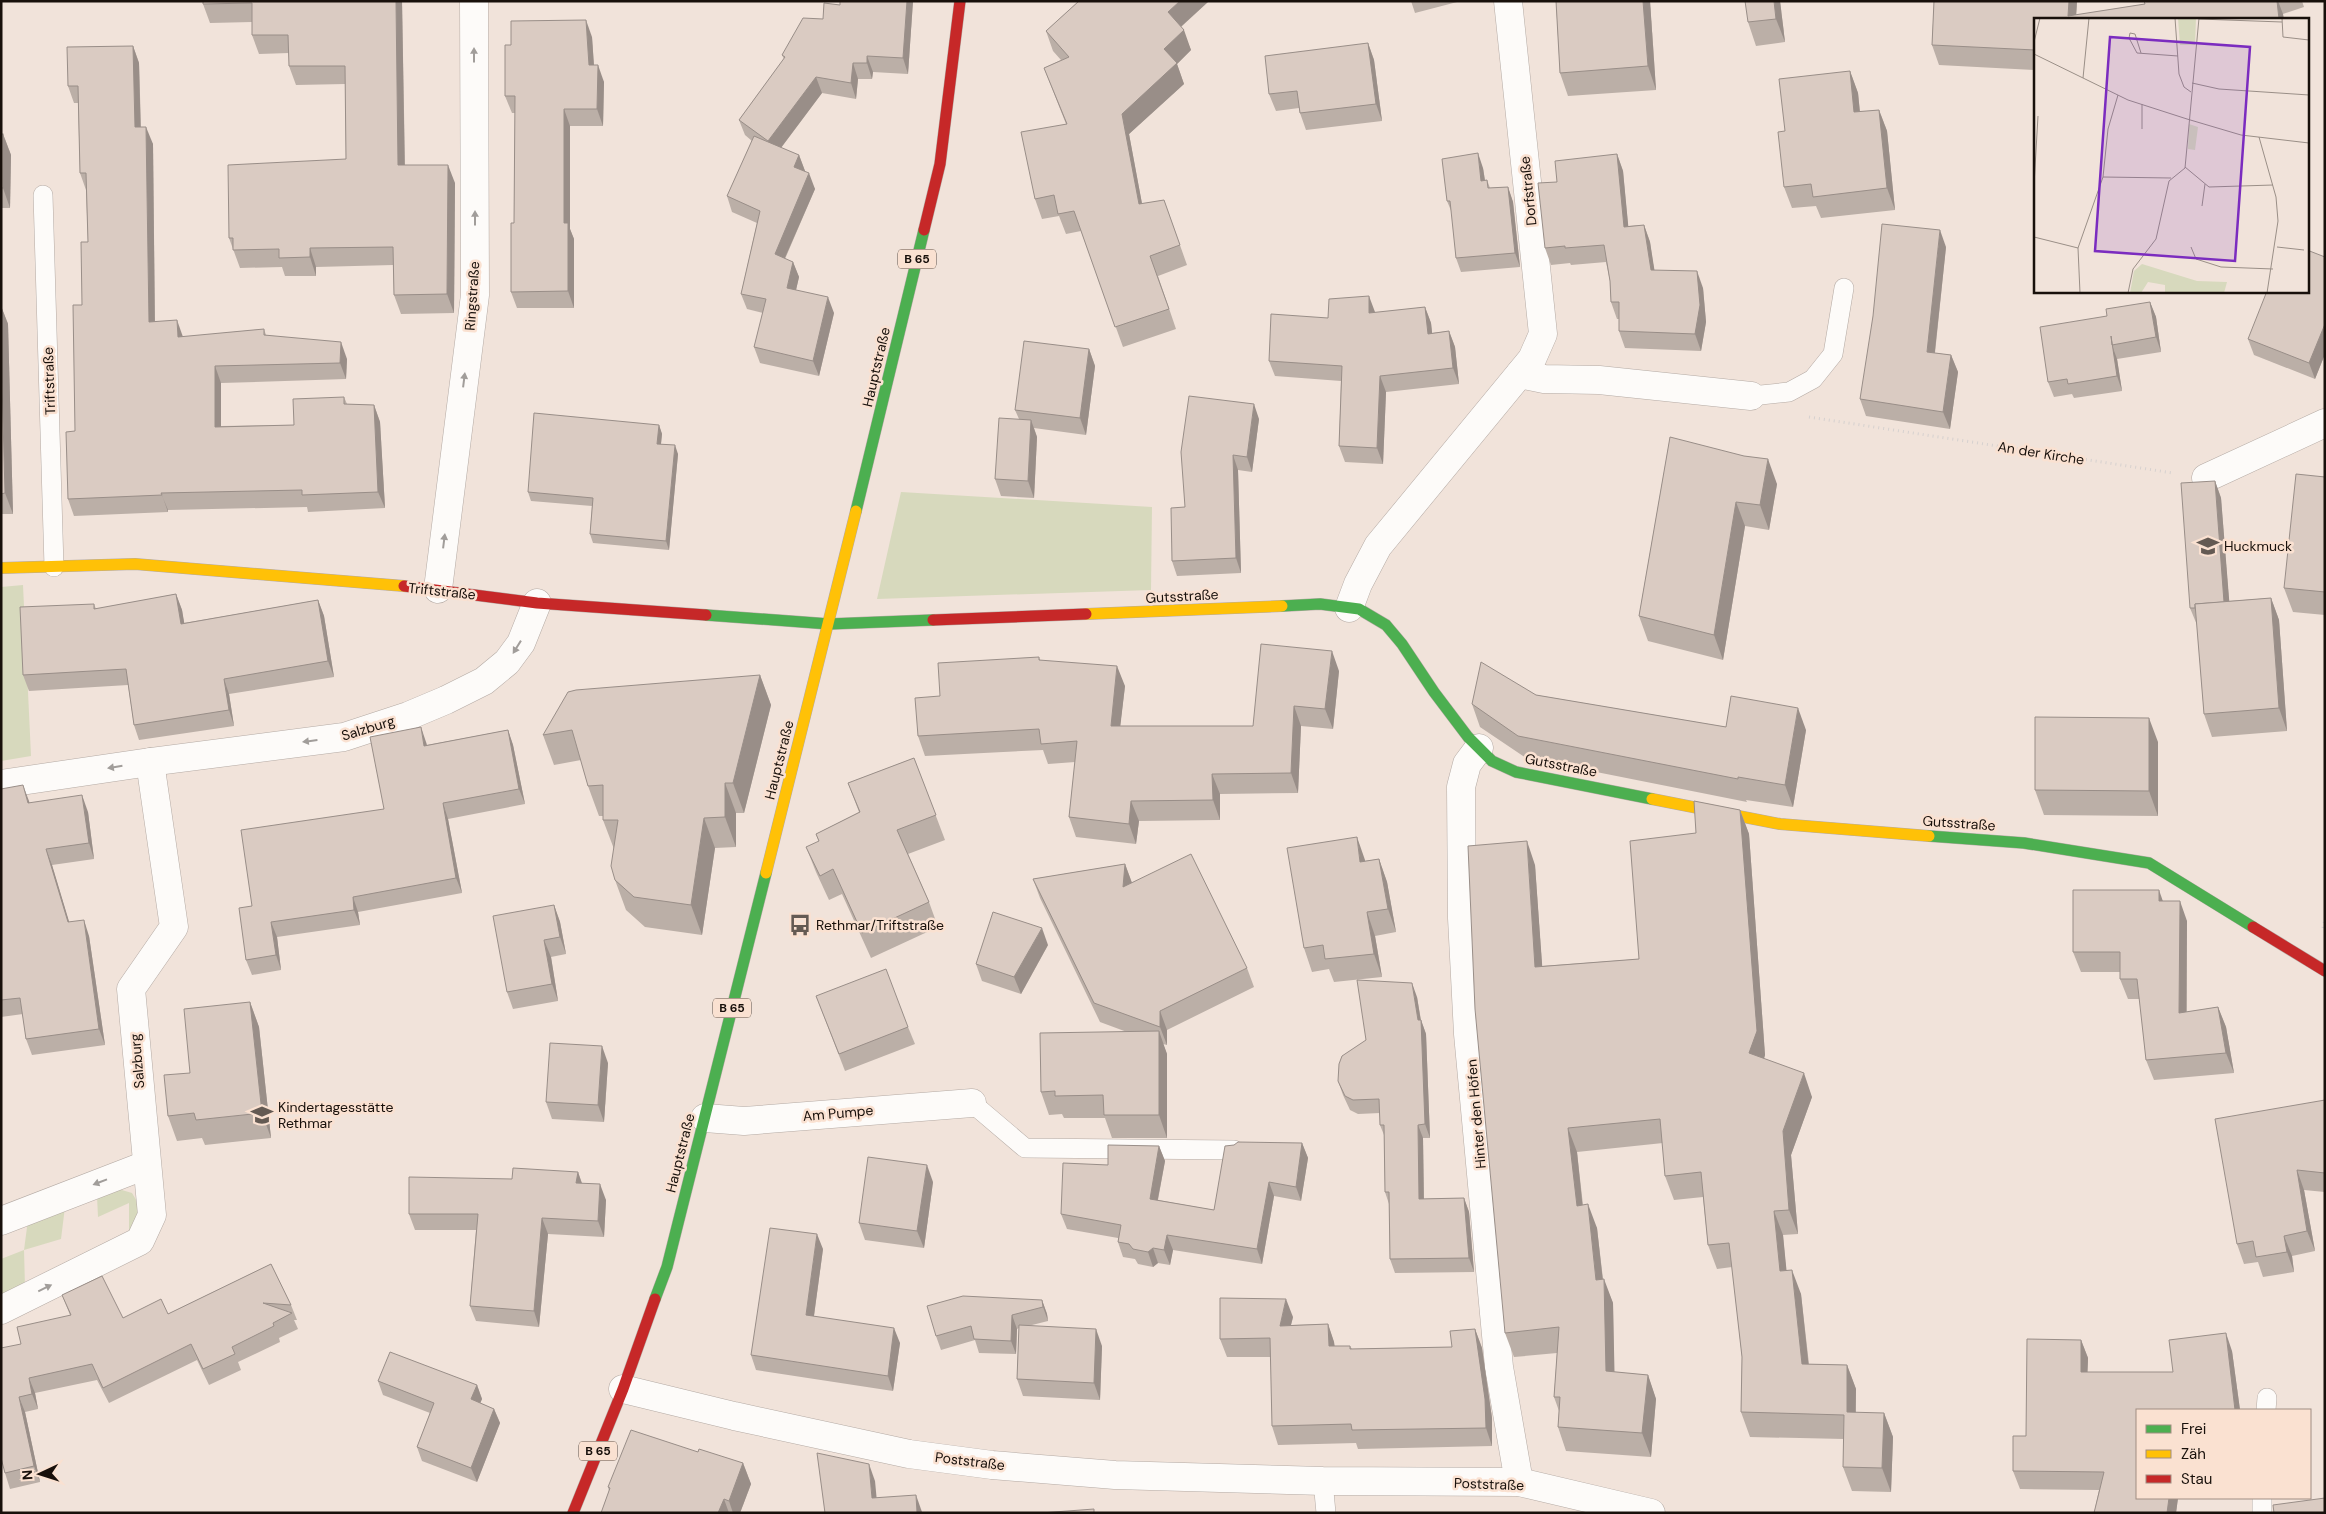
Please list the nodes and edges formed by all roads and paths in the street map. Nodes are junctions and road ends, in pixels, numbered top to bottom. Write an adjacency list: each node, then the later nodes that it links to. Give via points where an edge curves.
1 (474, 1): 13 (street, Ringstraße, one-way to 1, via 475,295)
2 (960, 1): 16 (street, Hauptstraße / B 65, via 940,164)
3 (1508, 1): 6 (street, Dorfstraße, via 1543,334 1532,360)
4 (43, 195): 11 (lane, Triftstraße)
5 (1844, 288): 7 (lane, via 1833,354 1813,379 1789,392)
6 (1520, 374): 7 (street, via 1544,379 1599,380); 15 (street, Dorfstraße, via 1378,546)
7 (1752, 396)
8 (1802, 416): 10 (path, An der Kirche)
9 (2325, 423): 10 (street)
10 (2206, 478)
11 (54, 566): 12 (street, Triftstraße); 13 (street, Triftstraße, via 135,564)
12 (1, 568)
13 (438, 589): 14 (street, Triftstraße)
14 (537, 603): 16 (street, Triftstraße); 18 (street, Salzburg, one-way to 18, via 521,643 508,662 484,680 408,716 344,737)
15 (1349, 608): 16 (street, Gutsstraße, via 1320,604); 17 (street, Gutsstraße, via 1360,609 1386,625)
16 (829, 624): 22 (street, Hauptstraße / B 65)
17 (1479, 748): 20 (street, Gutsstraße, via 1492,761 1516,772 1780,824 2024,843 2149,863); 29 (street, Hinter den Höfen, via 1467,764 1461,787 1462,918 1468,1034 1499,1367)
18 (150, 762): 19 (street, Salzburg, one-way to 19); 24 (street, Salzburg, via 174,927 131,989)
19 (1, 784)
20 (2325, 971)
21 (972, 1103): 22 (street, Am Pumpe, via 744,1121); 23 (lane, via 1025,1148)
22 (705, 1118): 27 (street, Hauptstraße / B 65, via 667,1267)
23 (1234, 1150)
24 (146, 1165): 25 (street, one-way to 25); 26 (street, Salzburg, one-way to 24, via 140,1241 152,1215)
25 (1, 1221)
26 (1, 1310)
27 (623, 1389): 28 (street, Poststraße, via 909,1454 992,1465 1115,1475); 31 (street, Hauptstraße / B 65)
28 (1324, 1481): 29 (street, Poststraße); 32 (lane)
29 (1519, 1482): 33 (street, Poststraße)
30 (2262, 1499): 34 (lane)
31 (573, 1513)
32 (1326, 1513)
33 (1651, 1513)
34 (2262, 1513)

